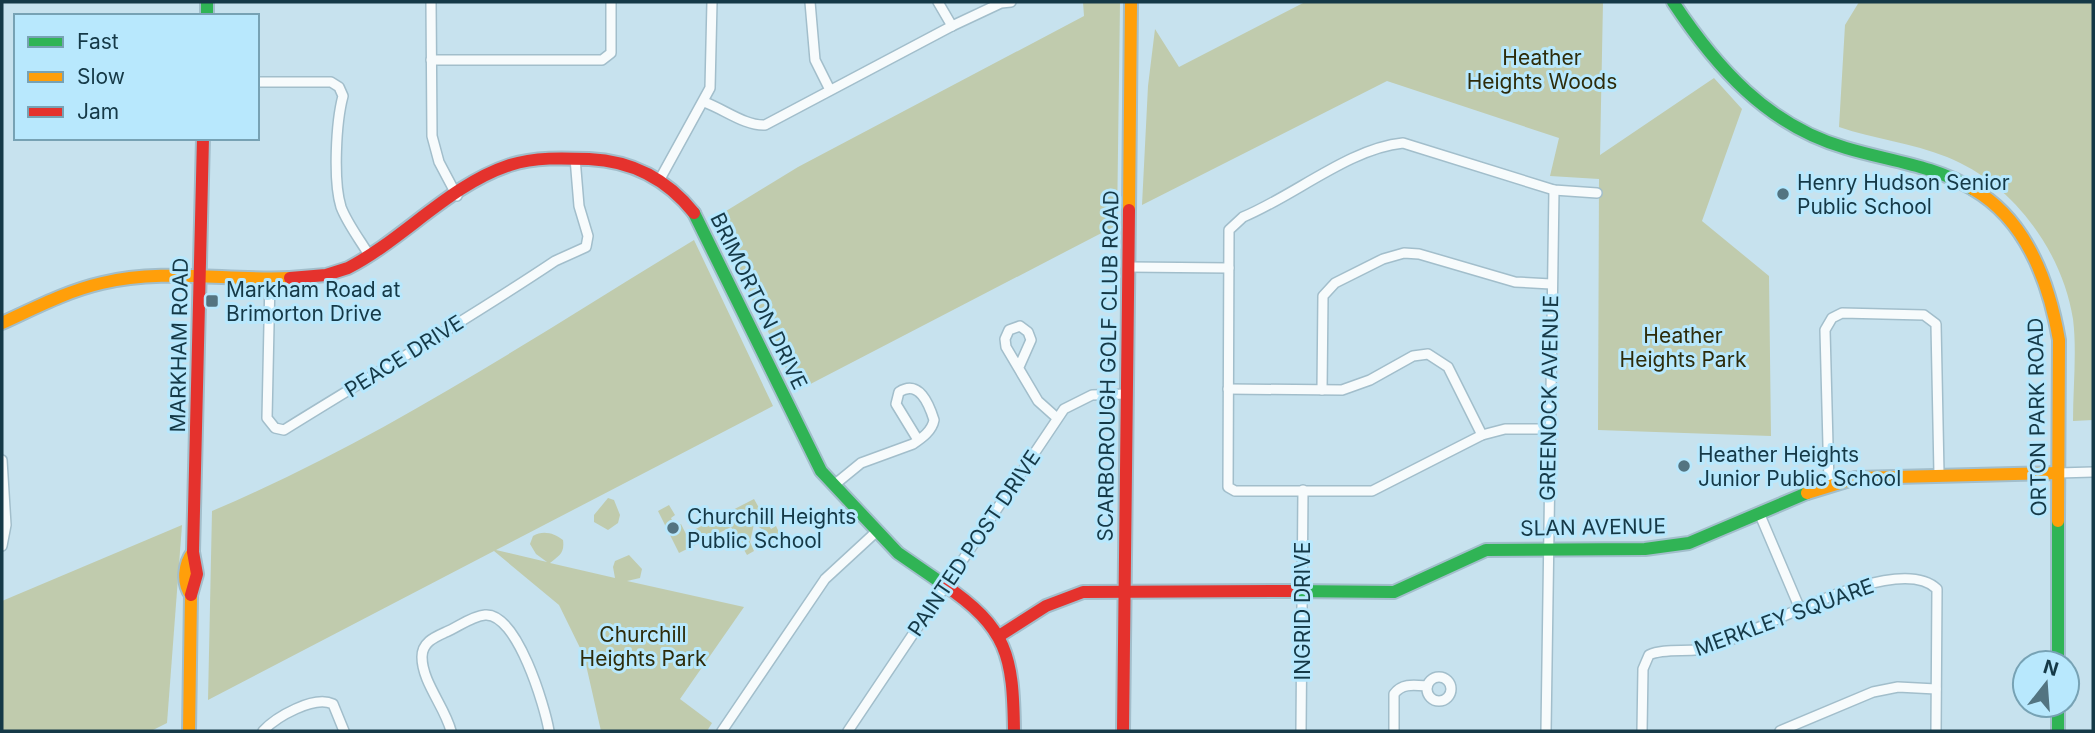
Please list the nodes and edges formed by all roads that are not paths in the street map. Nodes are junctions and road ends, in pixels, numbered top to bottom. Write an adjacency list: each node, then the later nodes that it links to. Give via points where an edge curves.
1 (431, 2): 10 (street)
2 (611, 2): 10 (street, via 611,53 602,60)
3 (712, 2): 13 (street, via 711,79)
4 (810, 2): 12 (street, via 813,47)
5 (938, 2): 9 (street)
6 (1011, 2): 9 (street)
7 (1131, 2): 21 (street, SCARBOROUGH GOLF CLUB ROAD)
8 (1673, 2): 36 (street, ORTON PARK ROAD, via 1731,76 1786,123 1836,146 1937,171 1988,199 2010,220 2042,268 2054,305 2059,340)
9 (952, 26): 12 (street)
10 (431, 60): 19 (street, via 433,145)
11 (259, 82): 20 (street, via 331,82 339,87 343,96 339,111 341,208)
12 (830, 90): 13 (street, via 765,125 751,125)
13 (704, 102): 16 (street)
14 (203, 140): 23 (street, MARKHAM ROAD)
15 (575, 159): 16 (street, BRIMORTON DRIVE, via 625,163); 19 (street, BRIMORTON DRIVE, via 541,159 507,167); 24 (street, PEACE DRIVE, via 579,206 589,236 586,247 555,261 284,430 275,428 267,418)
16 (660, 179): 40 (street, BRIMORTON DRIVE, via 695,214 811,454)
17 (1554, 190): 18 (street); 22 (street, via 1420,146 1386,145 1236,221 1229,230); 25 (street, GREENOCK AVENUE)
18 (1597, 192)
19 (457, 195): 20 (street, BRIMORTON DRIVE)
20 (369, 255): 24 (street, BRIMORTON DRIVE, via 333,274)
21 (1129, 267): 22 (street); 30 (street, SCARBOROUGH GOLF CLUB ROAD)
22 (1229, 268): 28 (street)
23 (199, 276): 24 (street, BRIMORTON DRIVE); 26 (street, BRIMORTON DRIVE, via 114,280 62,296); 54 (street, MARKHAM ROAD, via 193,552 186,561 186,588 191,595)
24 (270, 278)
25 (1551, 285): 29 (street, via 1515,282 1410,252 1383,258 1335,283 1323,296); 32 (street, GREENOCK AVENUE)
26 (2, 323)
27 (1019, 367): 31 (street, via 1038,401)
28 (1228, 389): 29 (street); 41 (street, via 1228,487 1235,491)
29 (1322, 390): 33 (street, via 1358,385 1413,356 1428,354 1448,367)
30 (1127, 394): 31 (street, PAINTED POST DRIVE, via 1092,395); 47 (street, SCARBOROUGH GOLF CLUB ROAD)
31 (1057, 418): 46 (street, PAINTED POST DRIVE)
32 (1549, 429): 33 (street, via 1505,429); 45 (street, GREENOCK AVENUE)
33 (1482, 435): 41 (street, via 1371,491)
34 (918, 440): 34 (street, via 933,427 934,416 922,394 905,388 896,404); 40 (street, via 861,463)
35 (2, 460): 44 (street, via 6,525)
36 (2058, 472): 37 (street); 38 (street, SLAN AVENUE); 51 (street, ORTON PARK ROAD)
37 (2093, 472)
38 (1939, 474): 39 (street, SLAN AVENUE, via 1856,478); 39 (street, via 1936,324 1924,315 1842,313 1832,317 1825,330)
39 (1829, 484): 42 (street, SLAN AVENUE)
40 (834, 485): 43 (street, BRIMORTON DRIVE)
41 (1303, 490): 48 (street, INGRID DRIVE)
42 (1760, 515): 45 (street, SLAN AVENUE, via 1676,546); 49 (street)
43 (876, 532): 46 (street, BRIMORTON DRIVE); 59 (street, via 825,579)
44 (2, 546)
45 (1547, 547): 48 (street, SLAN AVENUE, via 1486,550 1394,592); 65 (street, GREENOCK AVENUE)
46 (946, 587): 50 (street, BRIMORTON DRIVE, via 968,601); 60 (street, PAINTED POST DRIVE)
47 (1125, 591): 48 (street, SLAN AVENUE); 50 (street, SLAN AVENUE, via 1071,593 1054,599); 62 (street, SCARBOROUGH GOLF CLUB ROAD)
48 (1302, 592): 63 (street, INGRID DRIVE)
49 (1800, 608): 53 (street, MERKLEY SQUARE, via 1867,583 1929,583 1937,589); 66 (street, MERKLEY SQUARE, via 1712,648 1649,655 1643,669)
50 (999, 636): 61 (street, BRIMORTON DRIVE, via 1013,676)
51 (2058, 649)
52 (1427, 686): 64 (street, via 1408,685 1394,694)
53 (1936, 689): 67 (street, via 1898,687 1873,692); 68 (street, MERKLEY SQUARE)
54 (189, 731)
55 (263, 731): 56 (street, via 320,701 332,704)
56 (344, 731)
57 (451, 731): 58 (street, via 424,666 423,650 431,639 485,615 496,616 522,651 543,701)
58 (549, 731)
59 (722, 731)
60 (848, 731)
61 (1014, 731)
62 (1123, 731)
63 (1301, 731)
64 (1394, 731)
65 (1546, 731)
66 (1642, 731)
67 (1780, 731)
68 (1936, 731)

